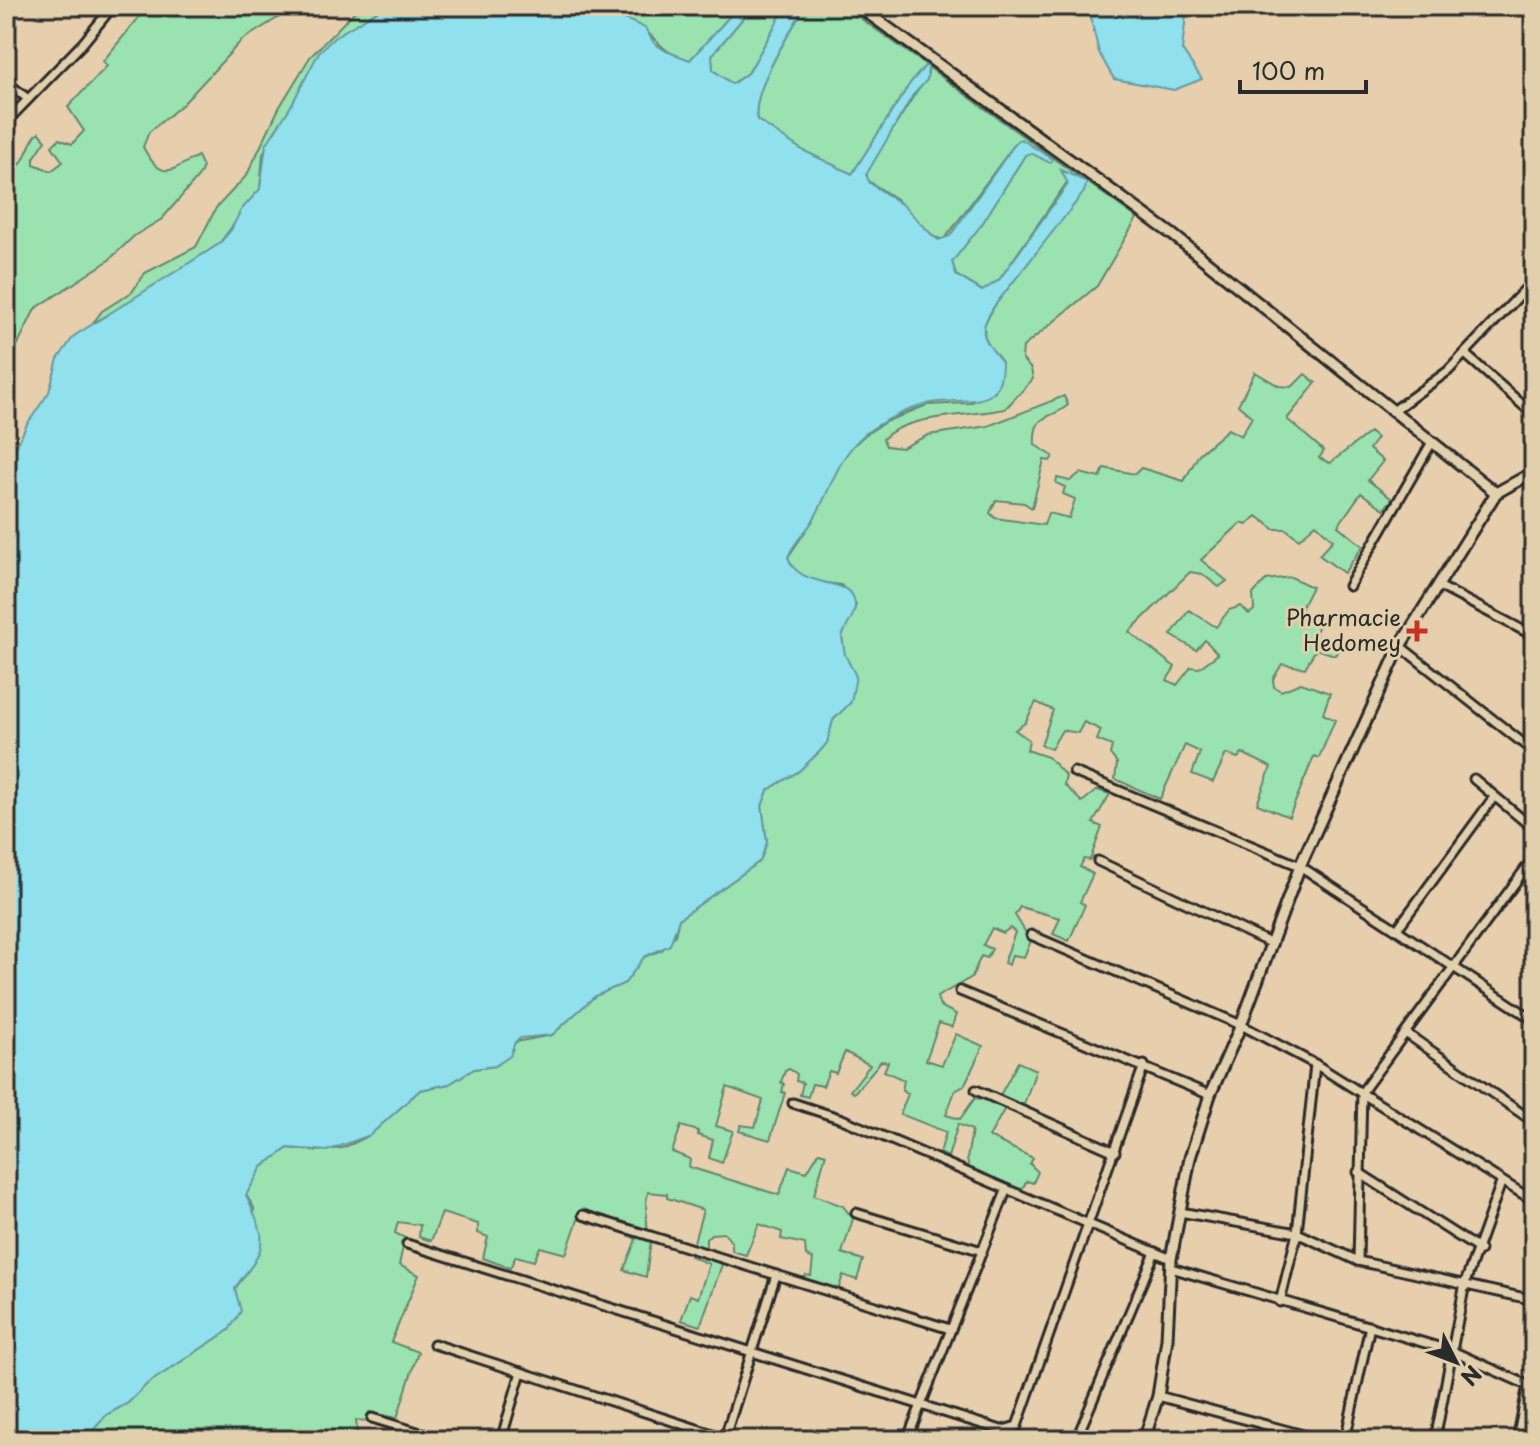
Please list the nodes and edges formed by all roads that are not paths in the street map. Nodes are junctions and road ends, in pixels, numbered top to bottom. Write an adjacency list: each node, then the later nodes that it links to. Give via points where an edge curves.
1 (113, 6): 4 (street)
2 (858, 6): 8 (street, via 1173,235)
3 (6, 82): 4 (street)
4 (28, 99): 5 (street)
5 (6, 122)
6 (1534, 280): 7 (street)
7 (1465, 354): 8 (street); 9 (street)
8 (1393, 411): 10 (street)
9 (1534, 415)
10 (1432, 442): 12 (street); 13 (street)
11 (1534, 472): 12 (street)
12 (1496, 493): 14 (street)
13 (1349, 586)
14 (1439, 586): 15 (street); 16 (street)
15 (1534, 636)
16 (1400, 646): 17 (street); 24 (street)
17 (1534, 752)
18 (1074, 772): 24 (street)
19 (1474, 779): 20 (street)
20 (1494, 797): 21 (street); 25 (street)
21 (1534, 829)
22 (1534, 857): 28 (street)
23 (1098, 861): 27 (street)
24 (1300, 866): 25 (street); 27 (street)
25 (1398, 928): 28 (street)
26 (1031, 935): 31 (street)
27 (1272, 944): 31 (street)
28 (1454, 968): 30 (street); 32 (street)
29 (960, 991): 34 (street)
30 (1534, 1020)
31 (1241, 1025): 33 (street); 37 (street)
32 (1407, 1034): 36 (street); 39 (street)
33 (1315, 1064): 36 (street); 49 (street)
34 (1144, 1065): 37 (street); 40 (street)
35 (976, 1090): 40 (street)
36 (1362, 1092): 41 (street); 42 (street)
37 (1210, 1095): 45 (street)
38 (793, 1103): 43 (street)
39 (1534, 1122)
40 (1115, 1152): 48 (street)
41 (1358, 1172): 51 (street); 54 (street)
42 (1501, 1183): 44 (street); 51 (street)
43 (1006, 1191): 48 (street); 52 (street)
44 (1534, 1201)
45 (1180, 1212): 49 (street); 55 (street)
46 (856, 1213): 52 (street)
47 (583, 1215): 56 (street)
48 (1090, 1226): 53 (street); 70 (street, via 1017,1426)
49 (1297, 1233): 54 (street); 59 (street)
50 (407, 1244): 64 (street)
51 (1480, 1250): 57 (street)
52 (982, 1251): 61 (street)
53 (1155, 1252): 55 (street); 76 (street)
54 (1358, 1261): 57 (street)
55 (1171, 1264): 59 (street); 67 (street)
56 (776, 1275): 61 (street); 64 (street)
57 (1465, 1283): 58 (street); 63 (street)
58 (1534, 1300)
59 (1280, 1302): 60 (street)
60 (1370, 1326): 63 (street); 79 (street)
61 (950, 1329): 68 (street)
62 (434, 1344): 65 (street)
63 (1452, 1351): 66 (street); 80 (street)
64 (752, 1352): 68 (street); 71 (street)
65 (521, 1372): 71 (street); 73 (street)
66 (1531, 1386): 81 (street)
67 (1158, 1396): 77 (street); 78 (street)
68 (919, 1404): 70 (street); 74 (street)
69 (372, 1418): 72 (street)
70 (1002, 1430): 75 (street)
71 (726, 1439)
72 (443, 1440)
73 (501, 1440)
74 (907, 1440)
75 (1033, 1440)
76 (1076, 1440)
77 (1144, 1440)
78 (1322, 1440)
79 (1345, 1440)
80 (1435, 1440)
81 (1517, 1440)

